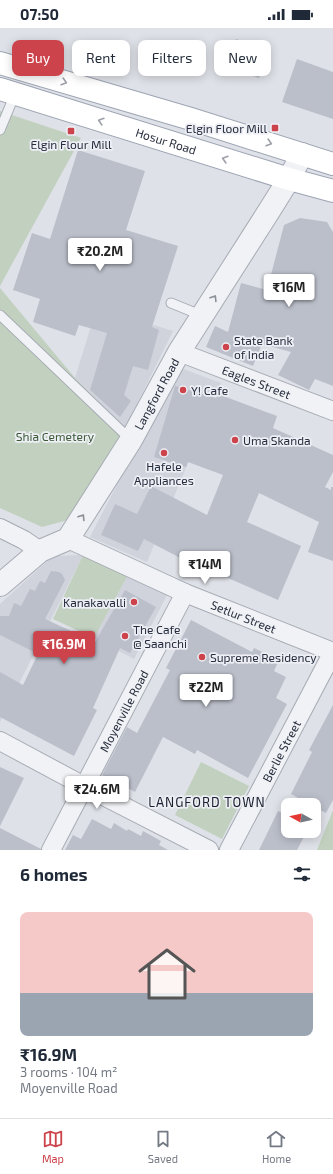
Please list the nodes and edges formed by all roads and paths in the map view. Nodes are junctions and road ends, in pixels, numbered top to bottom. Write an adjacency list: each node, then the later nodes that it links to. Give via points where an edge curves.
1 (0, 63): 4 (main road, one-way to 4)
2 (8, 91): 3 (lane); 6 (main road, Hosur Road, one-way to 2)
3 (0, 130)
4 (302, 154): 5 (main road); 6 (street, Langford Road)
5 (333, 164)
6 (289, 179): 7 (main road, Hosur Road); 10 (street, Langford Road, one-way to 6)
7 (333, 191)
8 (171, 303): 10 (lane)
9 (0, 315): 13 (lane)
10 (203, 316): 11 (street, Langford Road)
11 (179, 352): 12 (street, Eagles Street); 13 (street, Langford Road)
12 (333, 411)
13 (131, 440): 15 (street, Langford Road, one-way to 13)
14 (0, 528): 16 (street)
15 (68, 539): 16 (street); 18 (street, Setlur Street)
16 (40, 551): 17 (street)
17 (0, 585)
18 (185, 593): 19 (street, Setlur Street); 21 (street, Moyenville Road)
19 (333, 652): 24 (street, Berlie Street)
20 (0, 741): 21 (street)
21 (84, 786): 22 (street, Moyenville Road); 23 (street)
22 (51, 850)
23 (209, 850)
24 (229, 850)

